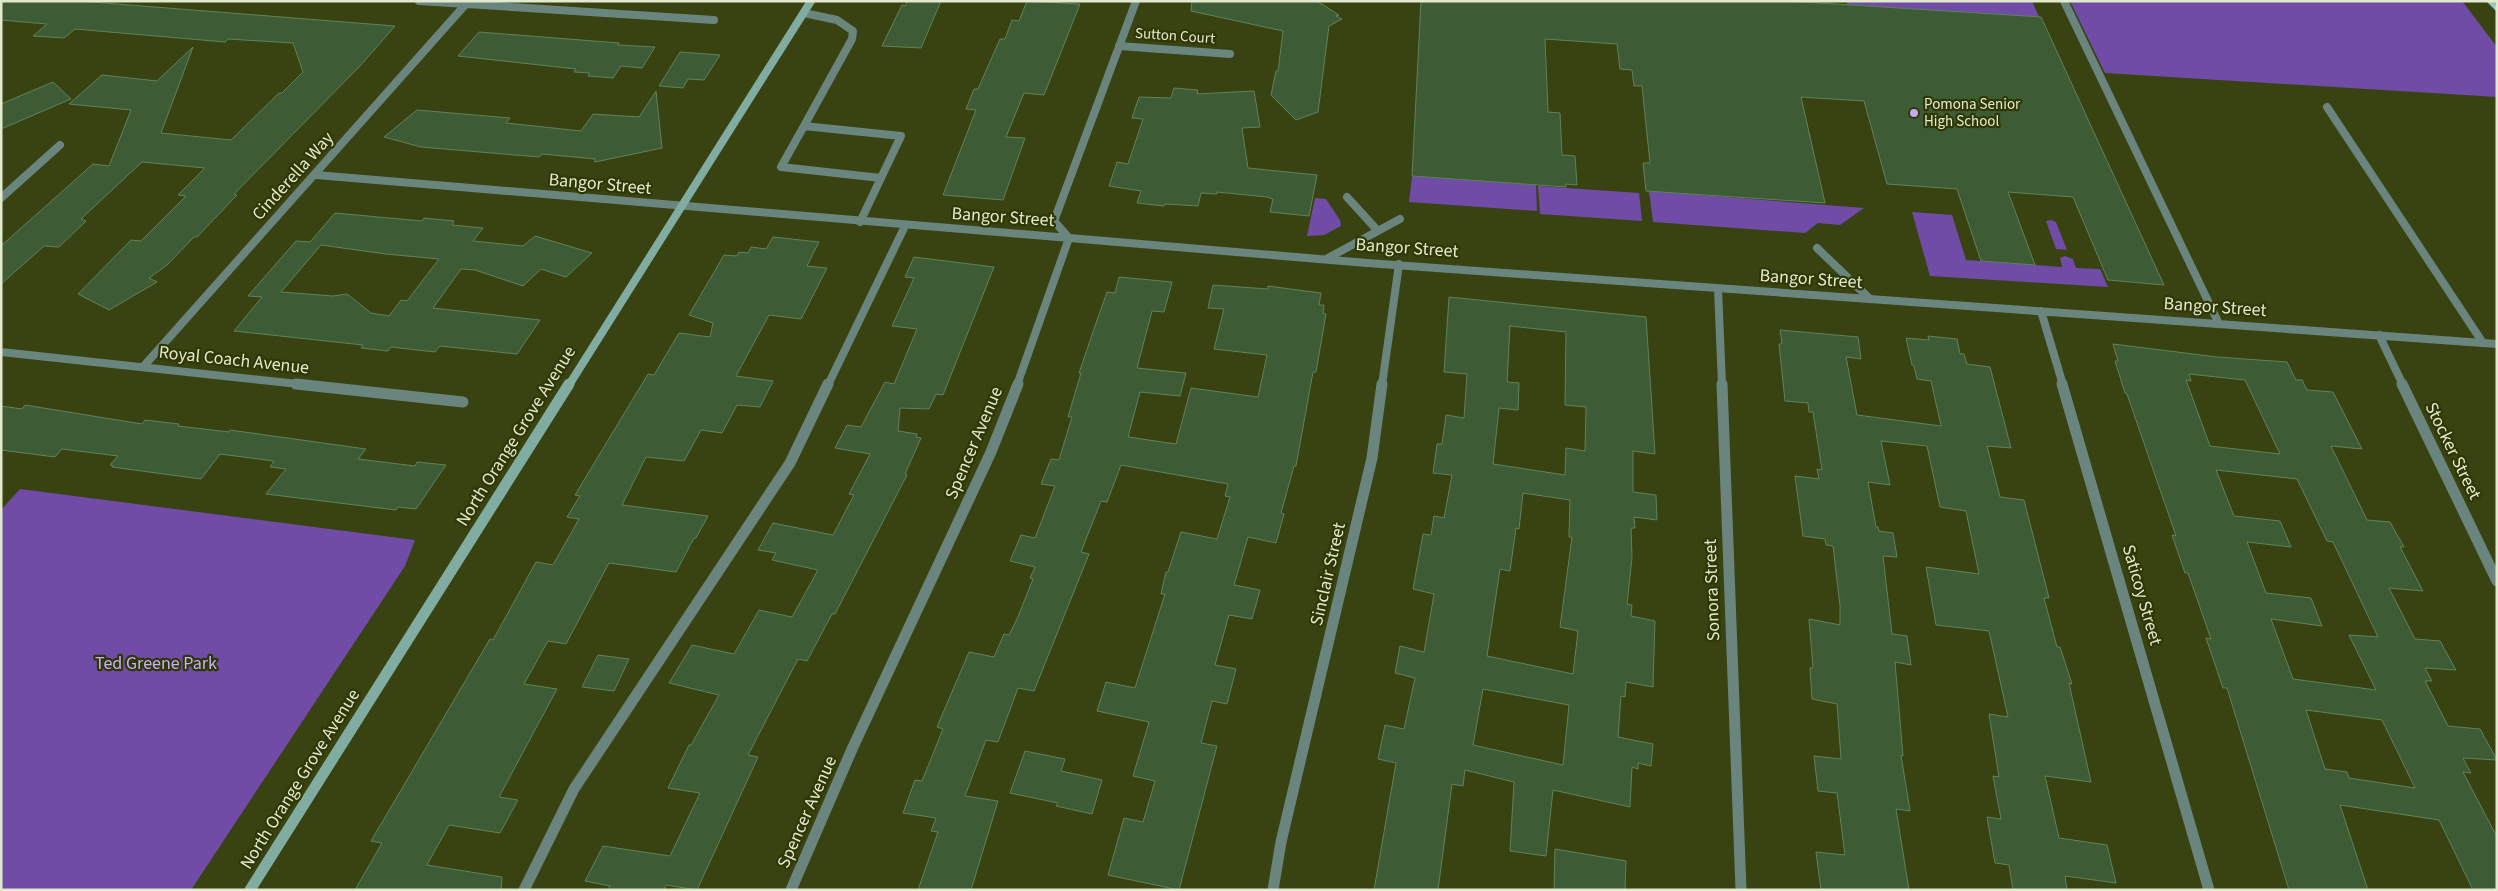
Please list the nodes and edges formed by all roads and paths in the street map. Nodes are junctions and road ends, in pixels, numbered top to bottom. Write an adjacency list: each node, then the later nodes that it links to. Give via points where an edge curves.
1 (419, 1): 6 (street)
2 (811, 1): 8 (main road, North Orange Grove Avenue)
3 (1136, 1): 10 (street)
4 (2064, 1): 31 (street)
5 (2490, 1): 7 (main road)
6 (465, 5): 9 (street); 15 (street, Cinderella Way)
7 (2497, 9)
8 (804, 13): 13 (street, via 838,20 853,31 852,39); 19 (main road, North Orange Grove Avenue)
9 (714, 20)
10 (1119, 46): 11 (street, Sutton Court); 24 (street, via 1054,221)
11 (1230, 54)
12 (2327, 107): 33 (street)
13 (804, 126): 16 (street, via 901,136); 16 (street, via 782,167)
14 (60, 145): 18 (street)
15 (316, 175): 19 (street, Bangor Street); 36 (street, Cinderella Way)
16 (881, 178): 21 (street)
17 (1347, 197): 23 (street)
18 (1, 198)
19 (680, 208): 21 (street, Bangor Street); 39 (main road, North Orange Grove Avenue)
20 (1400, 220): 23 (street)
21 (860, 222): 22 (street, Bangor Street)
22 (904, 226): 24 (street, Bangor Street); 40 (street, via 790,463 574,788)
23 (1378, 232): 26 (street)
24 (1069, 238): 26 (street, Bangor Street); 41 (street, Spencer Avenue, via 1031,351 991,452 852,748)
25 (1818, 248): 29 (street)
26 (1328, 258): 27 (street, Bangor Street)
27 (1399, 264): 28 (street, Bangor Street); 42 (street, Sinclair Street, via 1372,458)
28 (1718, 289): 29 (street, Bangor Street); 43 (street, Sonora Street)
29 (1870, 299): 30 (street, Bangor Street)
30 (2041, 310): 31 (street, Bangor Street); 44 (street, Saticoy Street)
31 (2219, 324): 32 (street, Bangor Street)
32 (2379, 335): 33 (street, Bangor Street); 38 (street, Stocker Street)
33 (2483, 343): 34 (street, Bangor Street)
34 (2497, 344)
35 (1, 352): 36 (street, Royal Coach Avenue)
36 (143, 367): 37 (street, Royal Coach Avenue)
37 (463, 402)
38 (2497, 581)
39 (250, 890)
40 (524, 890)
41 (790, 890)
42 (1272, 890)
43 (1741, 890)
44 (2209, 890)

